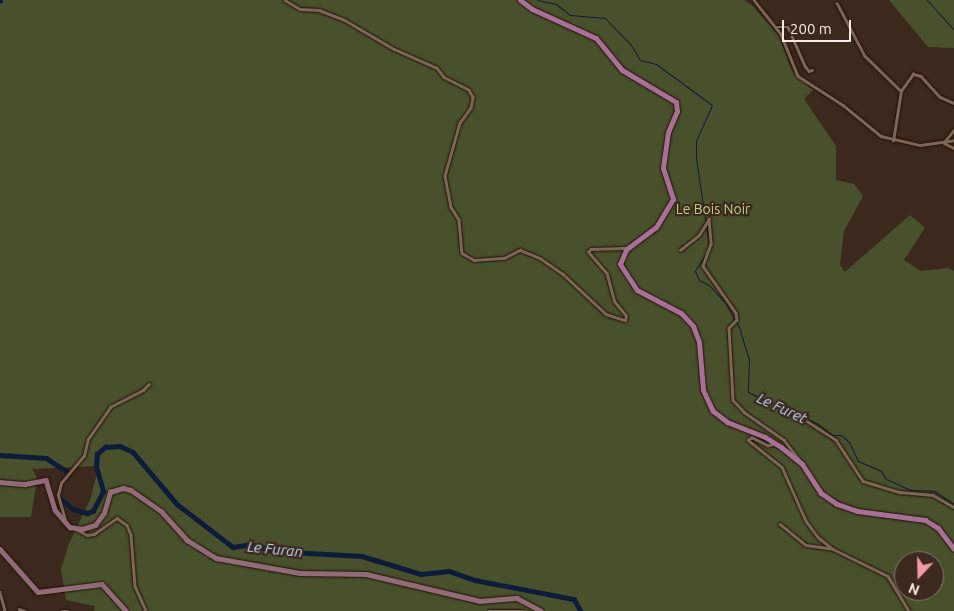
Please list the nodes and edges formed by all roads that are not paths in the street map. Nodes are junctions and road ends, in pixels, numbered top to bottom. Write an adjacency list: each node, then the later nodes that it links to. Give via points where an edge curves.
1 (286, 0): 14 (street, via 300,9 319,10 343,19 394,49 437,68 444,77 464,86 473,97 446,169 451,206 459,220 462,252 474,260 504,258 520,250 540,258 563,274 606,314 625,320 626,316 614,301 607,274 588,252 591,248)
2 (520, 0): 14 (main road, via 532,9 596,38 622,70 676,102 677,111 668,132 663,168 672,199 656,227)
3 (754, 0): 5 (street)
4 (837, 3): 7 (street, via 865,56)
5 (777, 27): 6 (street, via 788,27 805,66); 10 (street, via 798,76 843,105 881,136)
6 (812, 70)
7 (901, 91): 8 (street, via 911,75 918,74 940,97); 10 (street)
8 (954, 103)
9 (954, 130): 12 (street)
10 (893, 140): 12 (street, via 920,145)
11 (954, 140): 12 (street)
12 (944, 143): 13 (street)
13 (954, 148)
14 (629, 248): 18 (main road, via 623,252 620,267 635,287 681,313 693,326 698,338 703,390 713,410 727,422)
15 (680, 250): 19 (street, via 703,231 708,220 711,244 703,266 736,312 736,321 729,328 733,400 744,412 784,440)
16 (149, 384): 23 (street, via 110,407 88,439 84,456 61,483 58,495)
17 (807, 421): 21 (street, via 839,444 863,482 900,492 933,495)
18 (776, 443): 19 (main road); 25 (street, via 770,446 752,438 748,440 782,467 806,521)
19 (802, 464): 26 (main road, via 821,493 841,506 924,520 938,528)
20 (0, 482): 23 (street, via 25,484 46,480 55,510)
21 (954, 507)
22 (780, 524): 25 (street, via 806,545)
23 (73, 528): 34 (street, via 87,535 94,534 117,518 127,525 132,536 135,586); 37 (street, via 95,524 104,513 110,492 123,488 158,509 187,540 216,558 292,572 366,574 480,601 517,598)
24 (0, 549): 33 (street, via 38,592 102,584)
25 (833, 549): 38 (street, via 888,576)
26 (954, 549)
27 (0, 592): 29 (street)
28 (19, 609): 30 (street)
29 (5, 611)
30 (25, 611)
31 (62, 611): 32 (street)
32 (68, 611)
33 (126, 611)
34 (146, 611)
35 (489, 611): 36 (street)
36 (523, 611)
37 (542, 611)
38 (910, 611)

